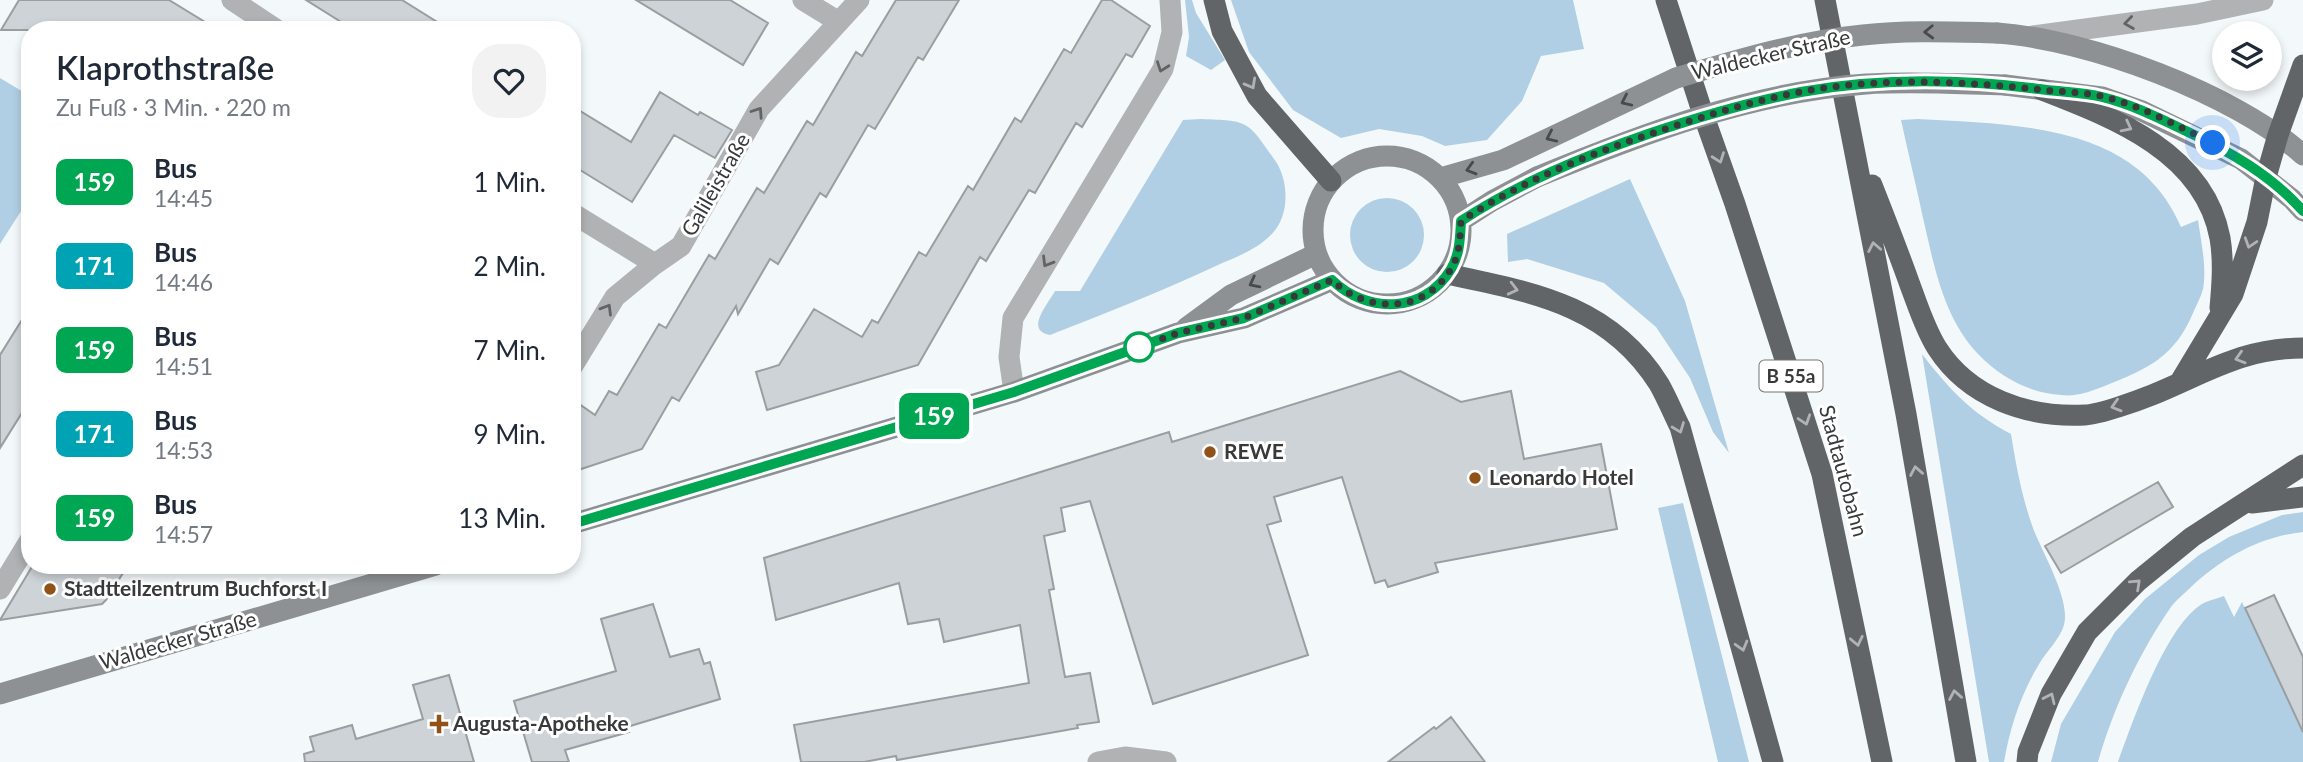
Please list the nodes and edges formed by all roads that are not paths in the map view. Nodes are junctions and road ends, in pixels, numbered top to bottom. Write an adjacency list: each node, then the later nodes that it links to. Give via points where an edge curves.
1 (232, 0): 9 (street)
2 (803, 0): 10 (street)
3 (859, 0): 10 (street, Galileistraße)
4 (1170, 0): 32 (street, one-way to 32, via 1172,32 1164,69 1013,318 1009,357)
5 (1214, 0): 19 (highway, one-way to 19, via 1222,31 1257,96)
6 (1666, 0): 44 (highway, Stadtautobahn / B 55a, one-way to 44, via 1822,474)
7 (1825, 0): 14 (highway)
8 (2263, 0): 11 (street, one-way to 11, via 2197,15)
9 (264, 21)
10 (839, 22): 24 (street, Galileistraße, one-way to 10, via 681,246 759,109)
11 (2030, 36): 15 (street, Waldecker Straße, via 2100,53 2152,72 2198,91); 18 (street, Waldecker Straße, one-way to 18, bridge, via 1863,35 1790,47 1676,78 1503,160)
12 (2303, 65): 15 (highway)
13 (2042, 90): 17 (street, Waldecker Straße, via 2102,97 2142,111 2213,143); 22 (street, Waldecker Straße, bridge, via 2005,85 1866,84 1744,104 1610,147 1537,177); 27 (highway, one-way to 27, via 2141,134 2193,178 2220,236)
14 (1852, 130): 31 (highway, one-way to 14, via 2087,415 2038,412 1991,399 1968,384 1937,349 1923,320); 45 (highway, one-way to 14)
15 (2278, 135): 16 (street, Waldecker Straße); 17 (highway)
16 (2303, 155)
17 (2266, 177): 20 (street, Waldecker Straße); 27 (highway, one-way to 27, via 2253,234)
18 (1440, 178): 19 (street, via 1398,156 1373,157 1350,165); 22 (street, via 1454,198)
19 (1331, 181): 23 (street, via 1314,215)
20 (2303, 211)
21 (581, 219): 24 (street)
22 (1461, 221): 25 (street, via 1460,245)
23 (1316, 254): 26 (street); 28 (street, one-way to 28, via 1231,295)
24 (655, 264): 30 (street, Galileistraße, one-way to 24, via 615,297)
25 (1447, 274): 26 (street, via 1415,300 1391,305 1367,302); 43 (highway, one-way to 43, via 1562,302 1627,345 1658,383 1681,427)
26 (1332, 280): 28 (street, via 1244,318)
27 (2220, 320): 31 (highway)
28 (1178, 333): 32 (street)
29 (2303, 348): 31 (highway, one-way to 31, via 2276,348 2238,357)
30 (581, 352)
31 (2180, 382)
32 (1014, 392): 36 (street)
33 (2303, 466): 35 (highway)
34 (2303, 497): 35 (highway)
35 (2239, 505): 46 (highway, one-way to 35, via 2051,694 2087,632 2138,581)
36 (581, 521)
37 (21, 555): 39 (street)
38 (406, 574): 40 (street, Waldecker Straße)
39 (0, 589)
40 (0, 694)
41 (1098, 762): 42 (street, via 1125,757)
42 (1166, 762)
43 (1773, 762)
44 (1882, 762)
45 (1966, 762)
46 (2027, 762)

